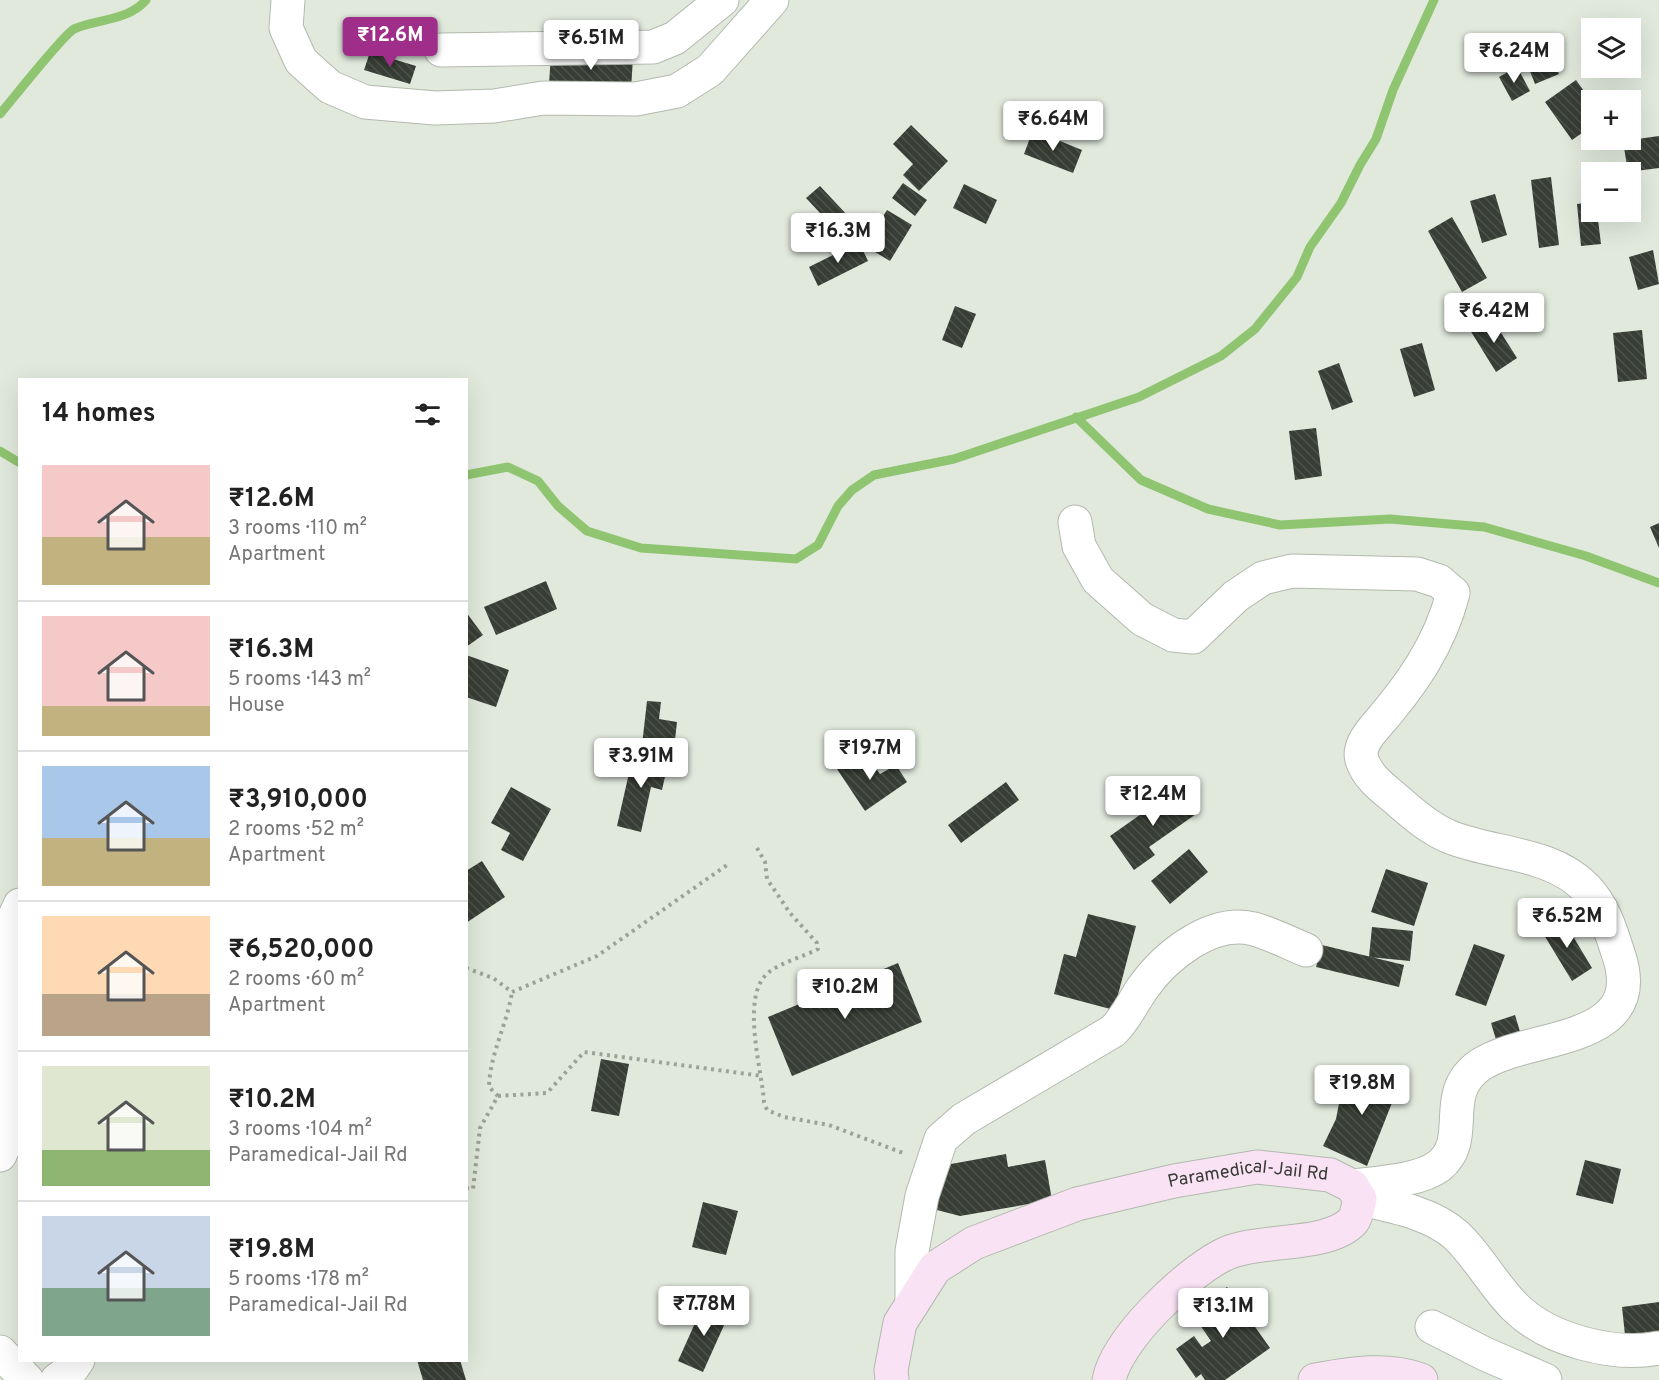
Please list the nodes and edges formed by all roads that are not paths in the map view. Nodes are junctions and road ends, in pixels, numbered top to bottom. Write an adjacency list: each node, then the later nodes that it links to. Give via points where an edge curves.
1 (288, 0): 3 (street, via 286,28 301,61 330,87 365,102 435,108 494,106 543,98 636,99 676,91 710,70)
2 (722, 0): 4 (street, via 675,38 653,47)
3 (772, 0)
4 (441, 50)
5 (1075, 522): 9 (street, via 1079,546 1098,580 1142,619 1173,635 1194,637 1236,596 1263,578 1292,570 1418,574 1439,581 1453,593 1446,621 1423,665 1365,738 1361,758 1372,778 1419,819 1448,837 1561,868 1586,888 1606,916 1622,966 1624,992 1614,1012 1594,1026 1480,1065 1463,1081 1456,1101 1457,1128 1452,1152 1438,1167)
6 (18, 909): 8 (street, via 7,933 3,967 11,1038 13,1124)
7 (1306, 950): 10 (street, via 1253,929 1222,928 1168,958 1113,1031 964,1119 942,1139 922,1196 912,1251)
8 (0, 1155)
9 (1356, 1193): 10 (main road, Paramedical-Jail Rd, via 1330,1175 1257,1167 1077,1204 974,1243 935,1268); 12 (street, via 1438,1222 1458,1237 1516,1309 1541,1325 1609,1351); 18 (main road, via 1353,1220 1331,1235 1222,1255 1187,1281 1136,1328)
10 (912, 1304): 17 (main road, Paramedical-Jail Rd, via 900,1323)
11 (1432, 1327): 21 (street)
12 (1659, 1348)
13 (0, 1352): 15 (street)
14 (76, 1362): 16 (street)
15 (27, 1380)
16 (57, 1380)
17 (892, 1380)
18 (1109, 1380)
19 (1315, 1380): 20 (main road, via 1353,1373 1404,1373)
20 (1421, 1380)
21 (1545, 1380)

